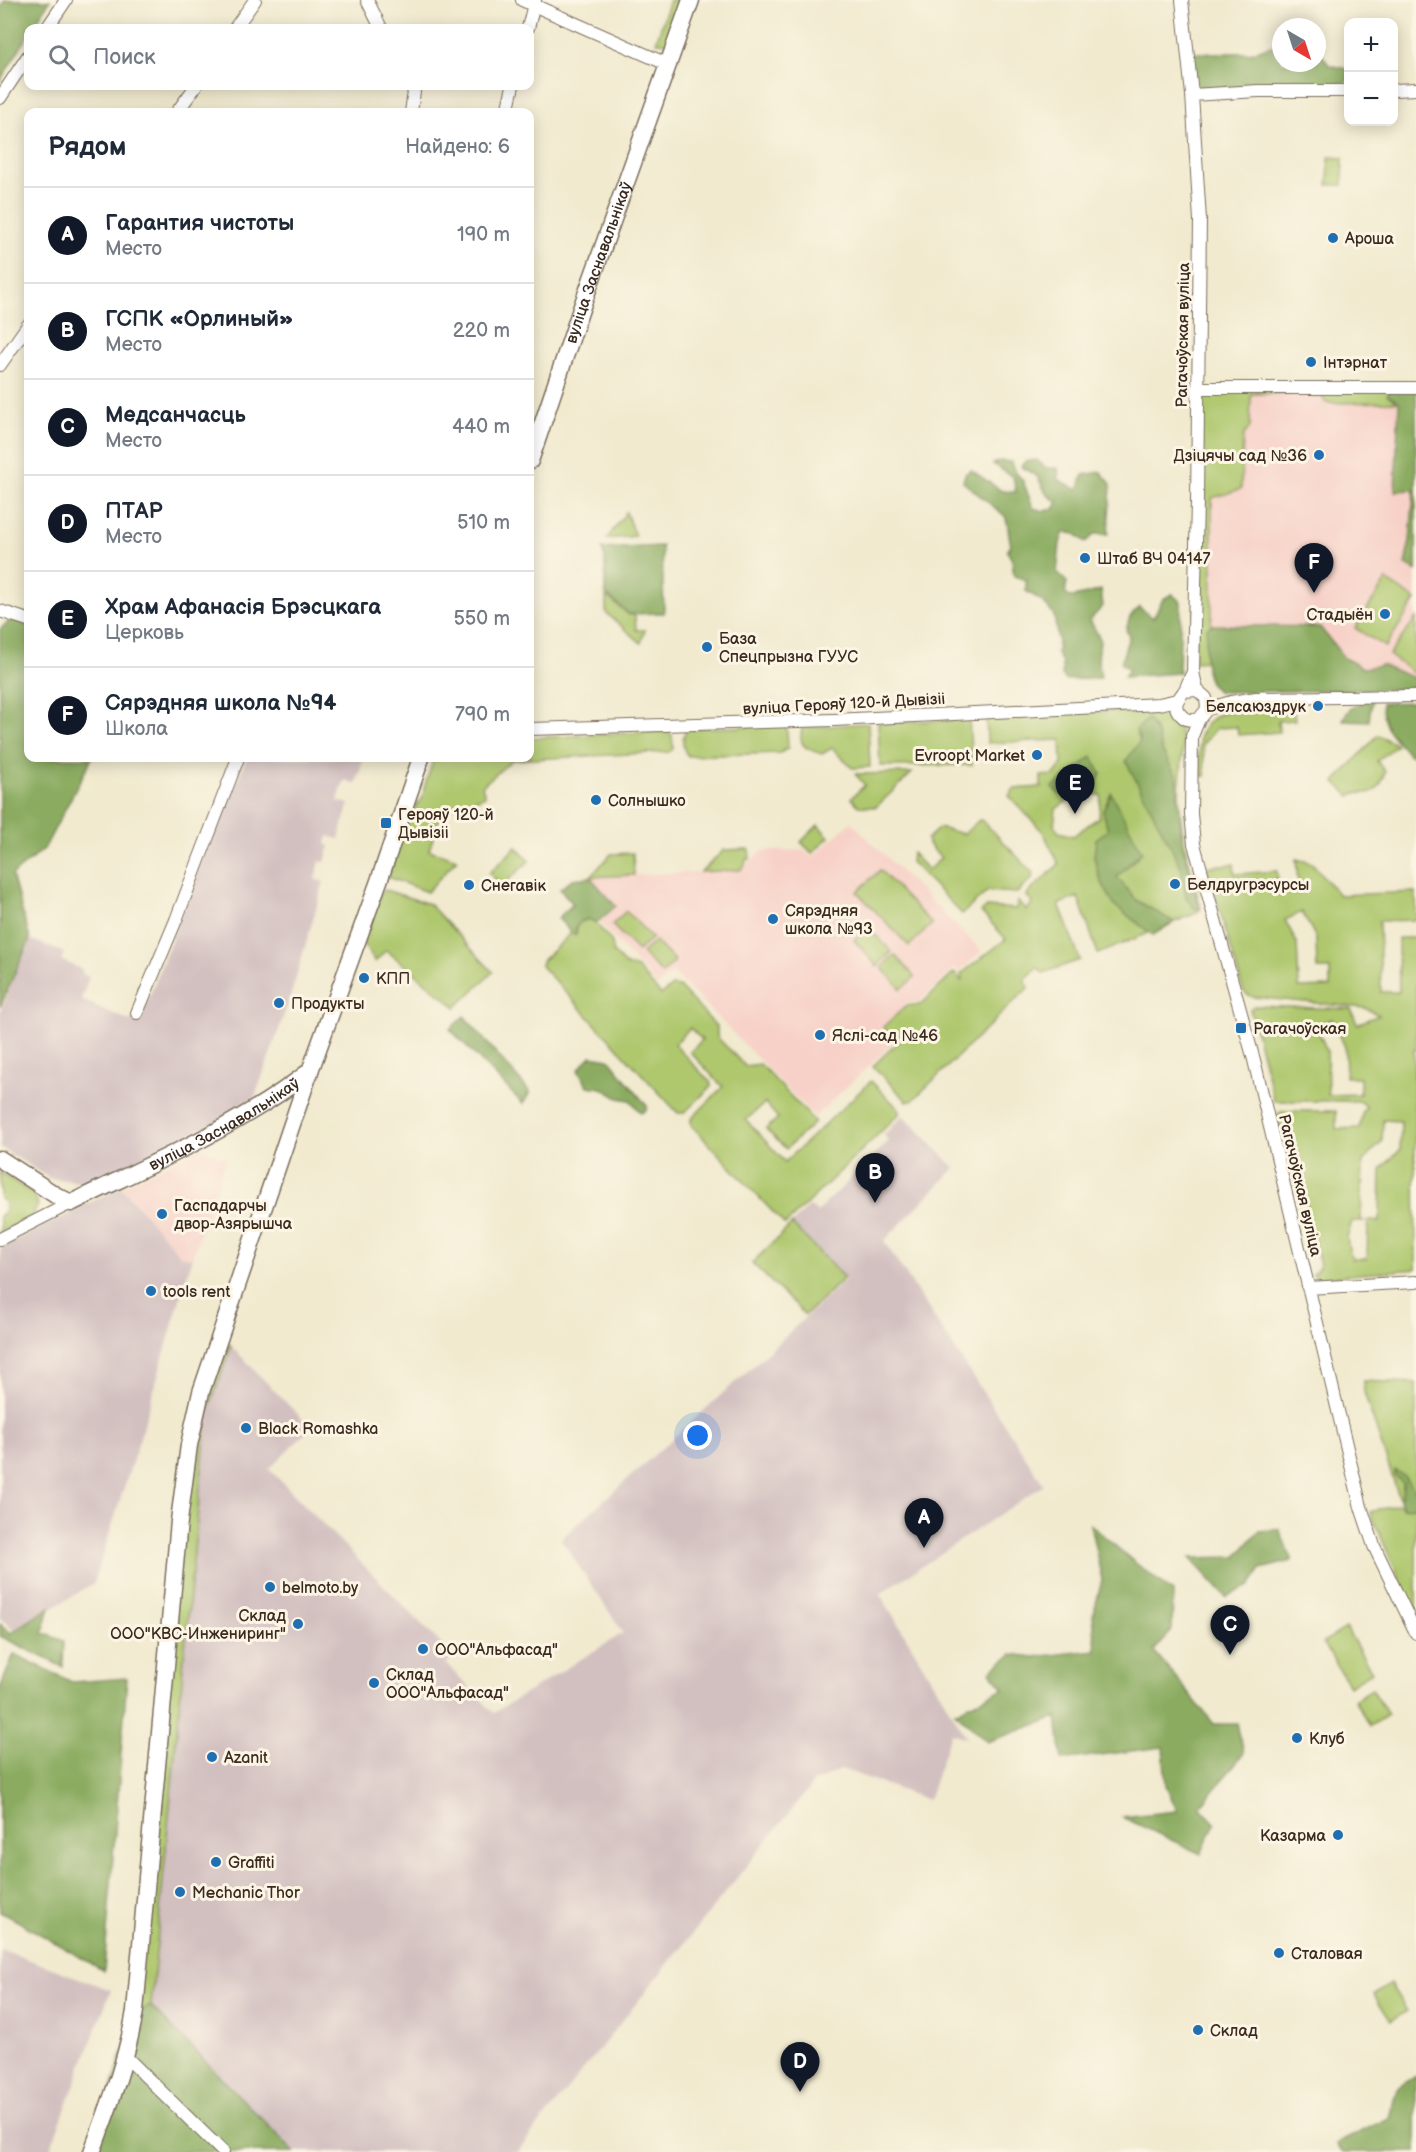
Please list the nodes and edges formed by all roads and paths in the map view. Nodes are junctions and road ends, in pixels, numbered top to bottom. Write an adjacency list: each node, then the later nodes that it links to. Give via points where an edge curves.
1 (66, 0): 8 (street)
2 (255, 0): 9 (street)
3 (367, 0): 10 (street)
4 (522, 0): 7 (street)
5 (691, 0): 13 (main road, вуліца Заснавальнікаў)
6 (1182, 0): 20 (street, Рагачоўская вуліца)
7 (534, 3): 11 (street); 13 (street)
8 (50, 24)
9 (238, 24)
10 (379, 24)
11 (529, 24)
12 (24, 62): 21 (street)
13 (669, 64): 29 (main road, вуліца Заснавальнікаў)
14 (1416, 89): 18 (street)
15 (193, 90): 22 (street)
16 (413, 90): 23 (street)
17 (512, 90): 24 (street)
18 (1398, 90)
19 (1344, 91): 20 (street)
20 (1192, 95): 27 (street, Рагачоўская вуліца, via 1200,220)
21 (0, 98)
22 (180, 108)
23 (412, 108)
24 (508, 108)
25 (24, 331): 26 (street)
26 (0, 365)
27 (1197, 387): 28 (street); 32 (street, Рагачоўская вуліца)
28 (1416, 388)
29 (534, 449)
30 (0, 611): 31 (street)
31 (24, 619)
32 (1193, 672): 34 (street, Рагачоўская вуліца); 35 (street, Рагачоўская вуліца)
33 (1416, 696): 34 (street, via 1256,698)
34 (1202, 704): 35 (street); 35 (street, via 1194,720); 37 (street, Рагачоўская вуліца)
35 (1180, 705): 36 (street, вуліца Герояў 120-й Дывізіі); 37 (street, Рагачоўская вуліца)
36 (534, 729)
37 (1192, 736): 46 (street, Рагачоўская вуліца, via 1194,844 1254,1060)
38 (236, 762): 40 (street)
39 (420, 762): 41 (main road, вуліца Заснавальнікаў)
40 (137, 1013)
41 (310, 1071): 43 (main road, вуліца Заснавальнікаў, via 281,1094 218,1131); 48 (main road, via 201,1392 189,1445 162,1692 135,2011)
42 (0, 1159): 43 (main road)
43 (71, 1203): 44 (street, вуліца Заснавальнікаў)
44 (0, 1239)
45 (1416, 1282): 46 (street)
46 (1308, 1288): 47 (street, Рагачоўская вуліца, via 1367,1529)
47 (1416, 1633)
48 (125, 2056): 49 (main road); 50 (street)
49 (92, 2152)
50 (223, 2152)

